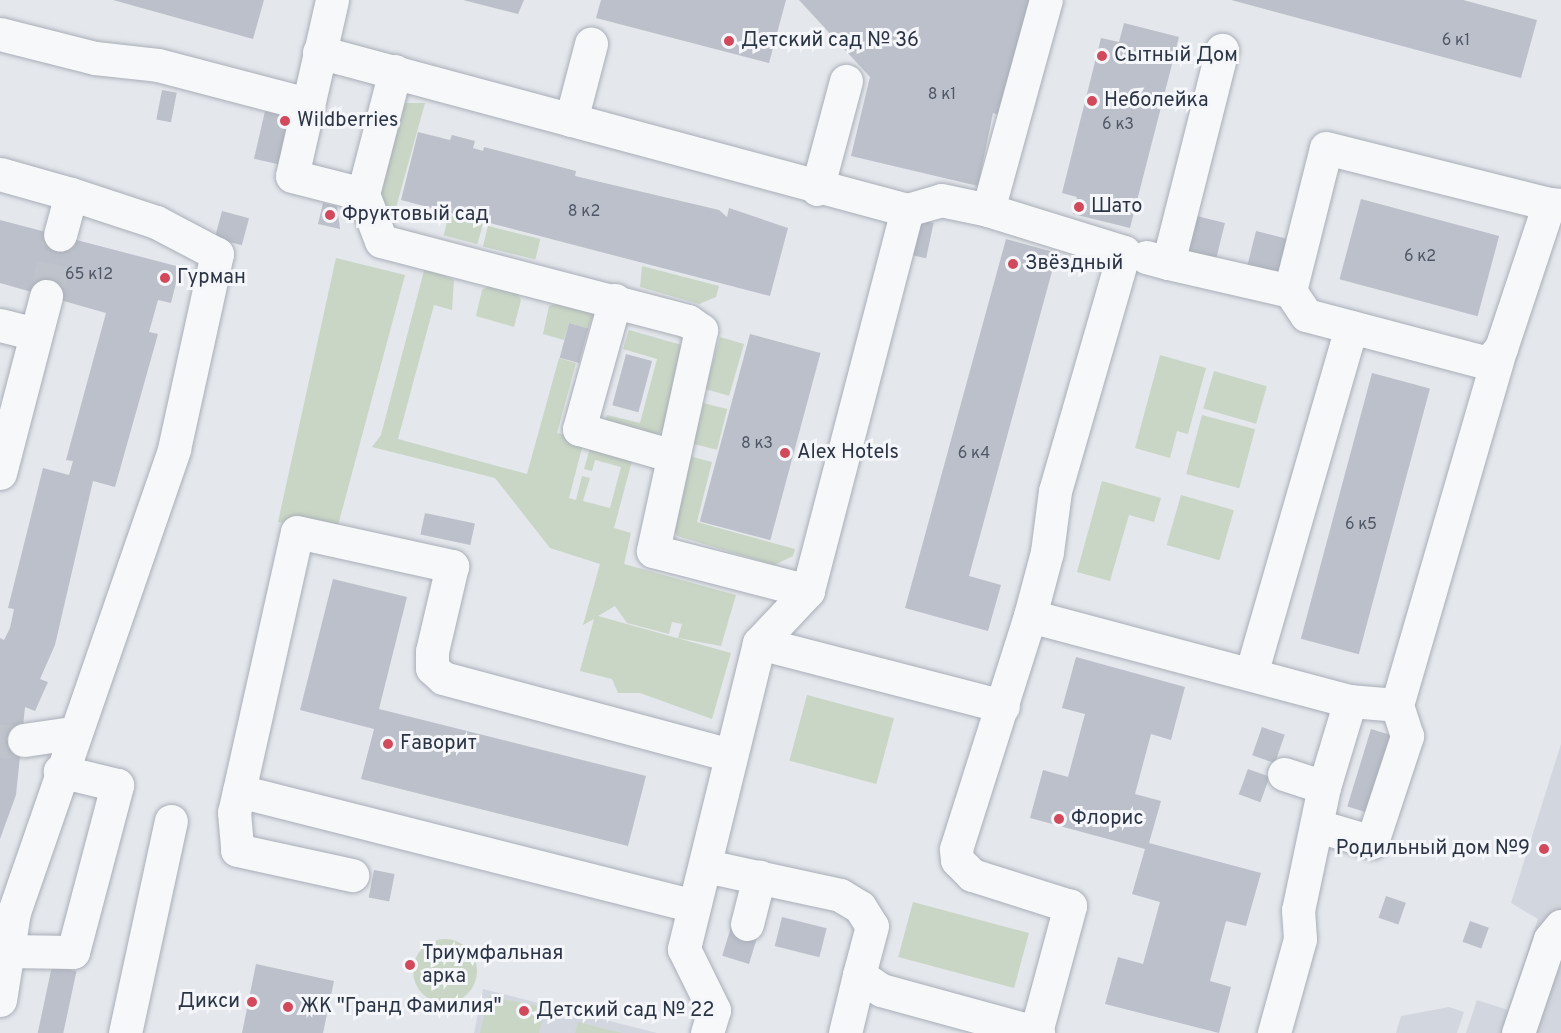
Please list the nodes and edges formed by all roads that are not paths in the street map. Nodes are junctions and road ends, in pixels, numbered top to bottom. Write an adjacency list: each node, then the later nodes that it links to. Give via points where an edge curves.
1 (332, 0): 6 (lane)
2 (1046, 0): 17 (lane)
3 (0, 34): 9 (lane, via 95,58 158,65)
4 (591, 44): 10 (lane)
5 (1222, 50): 20 (lane)
6 (320, 52): 7 (lane); 9 (lane)
7 (395, 71): 10 (lane); 14 (lane)
8 (846, 81): 12 (lane)
9 (307, 104): 14 (lane, via 292,176)
10 (571, 120): 12 (lane)
11 (0, 174): 13 (lane)
12 (817, 189): 16 (lane)
13 (71, 194): 18 (lane); 37 (lane, via 156,222 217,254 174,448)
14 (363, 194): 23 (lane, via 381,241)
15 (1555, 204): 21 (lane, via 1326,148); 27 (lane)
16 (907, 210): 17 (lane, via 940,200); 30 (lane)
17 (988, 210): 19 (lane)
18 (60, 235)
19 (1124, 252): 20 (lane); 31 (lane, via 1055,491 1047,552)
20 (1168, 263): 21 (lane)
21 (1290, 291): 25 (lane, via 1306,315)
22 (46, 296): 26 (lane)
23 (615, 300): 28 (lane, via 688,321 701,330); 28 (lane, via 579,429)
24 (0, 325): 26 (lane)
25 (1351, 327): 27 (lane, via 1488,363); 33 (lane)
26 (35, 334): 29 (lane)
27 (1501, 348): 35 (lane)
28 (673, 456): 30 (lane, via 653,551)
29 (0, 473)
30 (808, 591): 32 (lane)
31 (1030, 616): 33 (lane); 36 (lane)
32 (759, 643): 36 (lane); 39 (lane)
33 (1251, 674): 34 (lane)
34 (1350, 700): 35 (lane); 42 (lane)
35 (1397, 705): 45 (lane, via 1407,736 1372,842)
36 (1003, 706): 57 (lane, via 957,860 972,875 1070,906)
37 (72, 733): 38 (lane); 40 (lane)
38 (24, 740)
39 (730, 755): 43 (lane, via 443,678 432,668 432,651 452,566 297,532); 46 (lane)
40 (60, 771): 49 (lane); 53 (lane, via 117,785 73,952)
41 (1284, 774): 42 (lane)
42 (1324, 787): 45 (lane)
43 (239, 791): 47 (lane, via 237,850); 50 (lane)
44 (171, 821): 58 (lane)
45 (1318, 826): 61 (lane, via 1298,910 1299,939)
46 (706, 866): 48 (lane); 50 (lane)
47 (352, 875)
48 (759, 877): 51 (lane); 54 (lane, via 840,895 860,907 872,926)
49 (7, 905): 53 (lane)
50 (694, 906): 59 (lane, via 684,949 714,1010)
51 (747, 924)
52 (1561, 928): 62 (lane, via 1550,939)
53 (8, 951): 55 (lane)
54 (859, 975): 56 (lane); 60 (lane)
55 (0, 1000)
56 (943, 1021): 57 (lane)
57 (1030, 1032)
58 (125, 1033)
59 (707, 1033)
60 (845, 1033)
61 (1274, 1033)
62 (1518, 1033)

